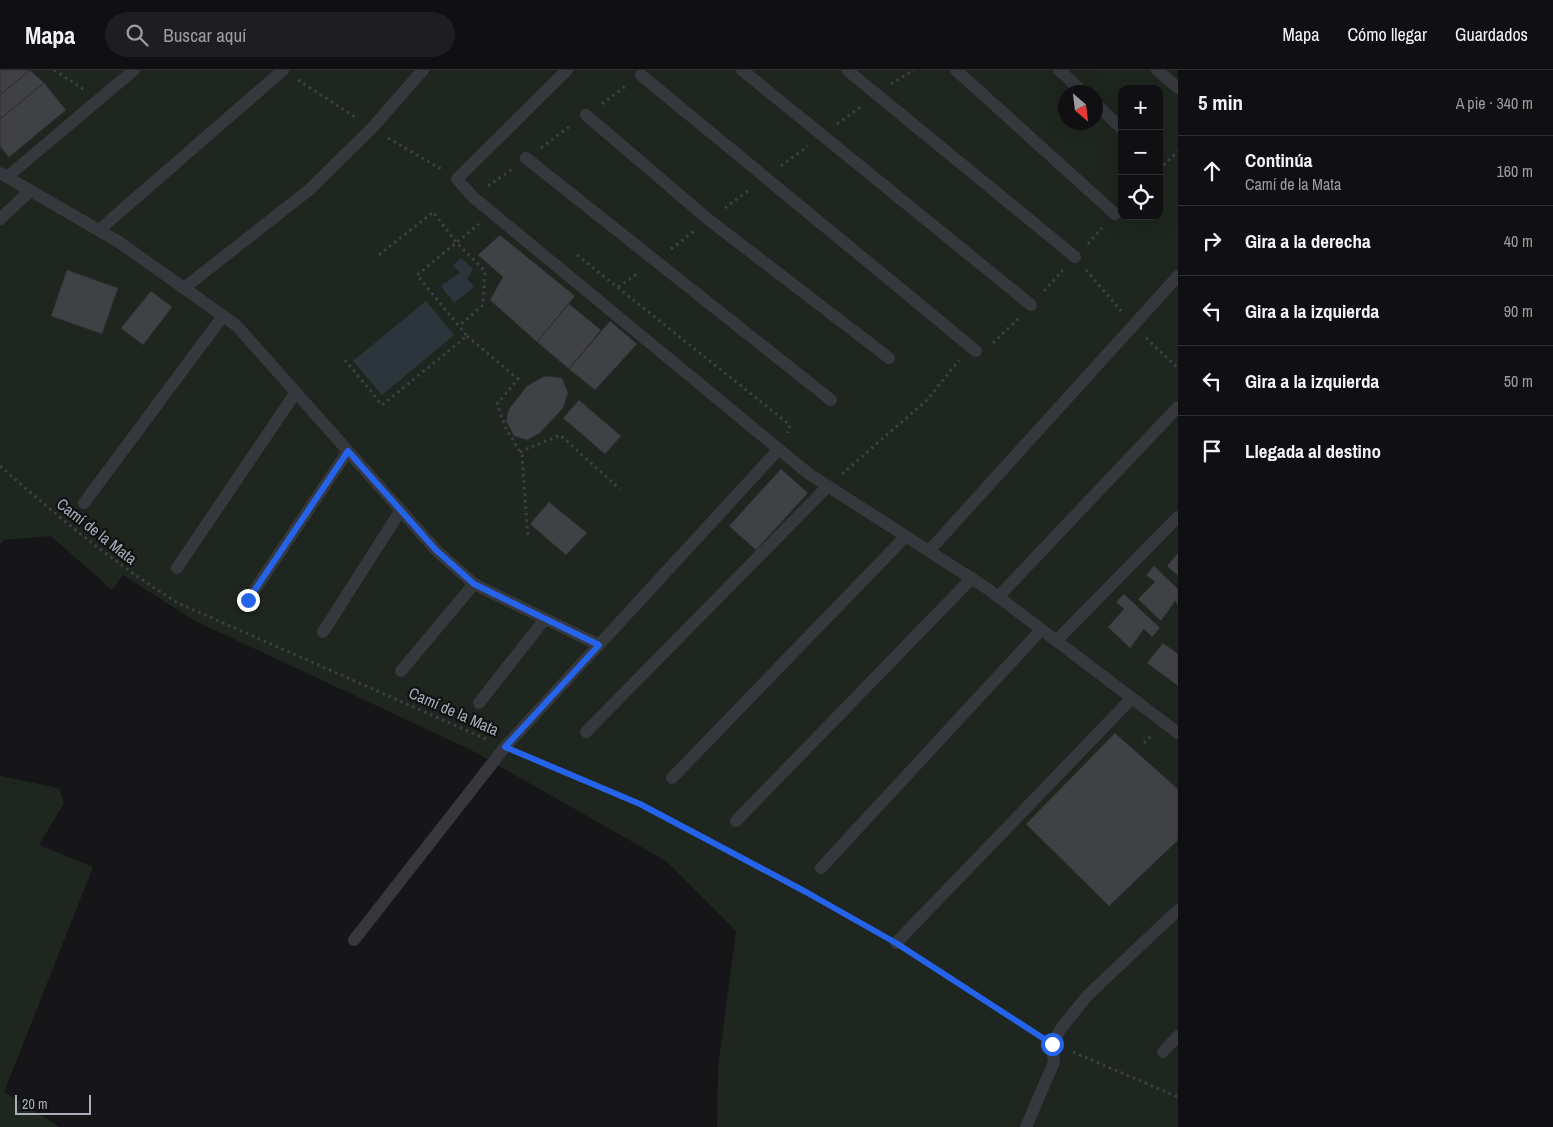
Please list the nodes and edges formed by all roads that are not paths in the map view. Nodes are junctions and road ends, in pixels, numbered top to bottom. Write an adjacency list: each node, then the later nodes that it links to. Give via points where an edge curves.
1 (134, 70): 17 (lane)
2 (283, 70): 21 (lane)
3 (423, 70): 24 (lane, via 372,128 309,190)
4 (567, 70): 32 (lane, via 457,179 493,213)
5 (742, 70): 25 (lane)
6 (848, 70): 22 (lane)
7 (956, 70): 19 (lane)
8 (1059, 70): 11 (lane)
9 (1157, 70): 12 (lane)
10 (641, 75): 27 (lane)
11 (1075, 85)
12 (1178, 88)
13 (1103, 111): 15 (lane)
14 (586, 115): 28 (lane, via 709,220)
15 (1118, 125)
16 (526, 158): 30 (lane)
17 (3, 175): 18 (lane)
18 (30, 191): 20 (lane); 21 (lane)
19 (1115, 214)
20 (0, 219)
21 (99, 230): 24 (lane)
22 (1075, 257)
23 (1178, 276): 39 (lane)
24 (184, 288): 26 (lane)
25 (1030, 305)
26 (223, 316): 29 (lane, via 236,325); 35 (lane)
27 (976, 351)
28 (889, 358)
29 (296, 392): 33 (lane); 40 (lane)
30 (831, 400)
31 (1178, 407): 43 (lane)
32 (780, 449): 34 (lane); 49 (lane)
33 (348, 451): 36 (lane); 44 (lane)
34 (828, 486): 38 (lane); 53 (lane)
35 (84, 503)
36 (401, 510): 42 (lane, via 436,550); 47 (lane)
37 (1178, 517): 48 (lane)
38 (906, 536): 39 (lane); 55 (lane)
39 (929, 551): 41 (lane)
40 (178, 568)
41 (972, 578): 43 (lane); 56 (lane)
42 (474, 584): 45 (lane); 50 (lane)
43 (998, 597): 46 (lane)
44 (248, 600)
45 (545, 619): 49 (lane); 52 (lane)
46 (1041, 630): 48 (lane); 57 (lane)
47 (323, 632)
48 (1056, 642): 51 (lane)
49 (599, 645): 59 (lane, via 505,747)
50 (401, 671)
51 (1131, 699): 54 (lane); 60 (lane)
52 (479, 703)
53 (586, 732)
54 (1178, 733)
55 (672, 778)
56 (736, 821)
57 (821, 868)
58 (1178, 910): 63 (lane, via 1088,995 1062,1027 1052,1044 1054,1062)
59 (354, 940)
60 (896, 943)
61 (1178, 1036): 62 (lane)
62 (1163, 1052)
63 (1026, 1127)

